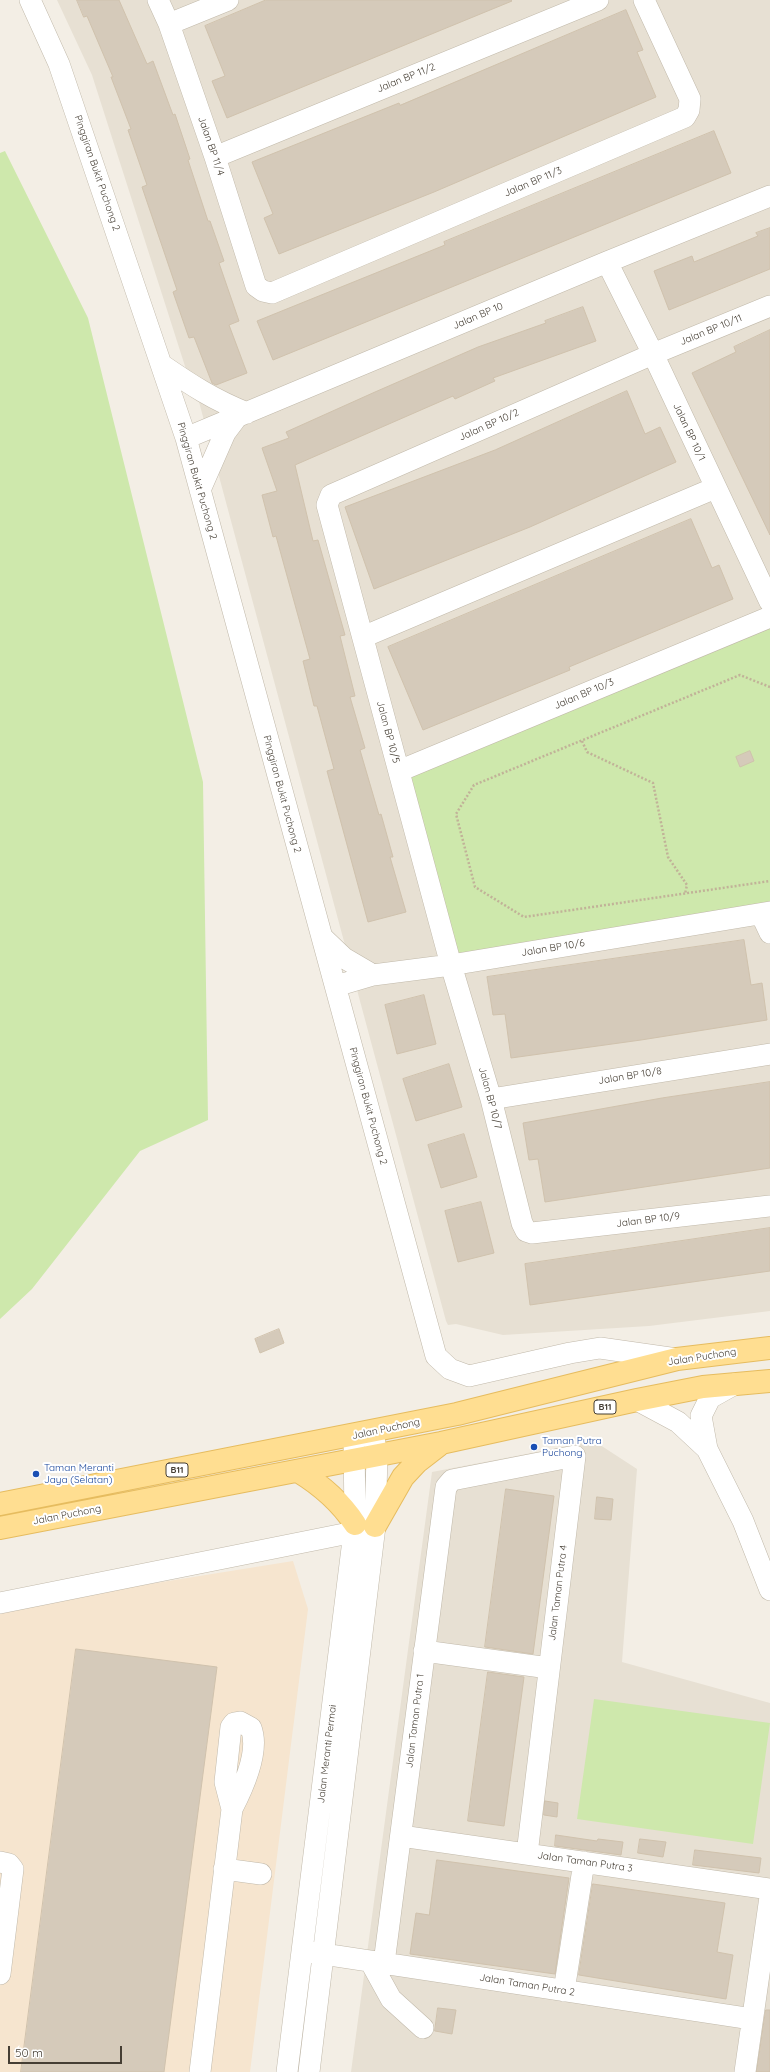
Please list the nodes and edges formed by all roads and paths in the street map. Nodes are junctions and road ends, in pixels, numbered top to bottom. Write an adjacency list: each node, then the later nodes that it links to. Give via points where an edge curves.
1 (30, 0): 13 (street, Pinggiran Bukit Puchong 2, via 59,64)
2 (158, 0): 6 (street, Jalan BP 11/4)
3 (228, 0): 6 (street)
4 (598, 0): 7 (street, Jalan BP 11/2)
5 (644, 0): 10 (street, Jalan BP 11/3, via 690,99 685,117 272,293)
6 (169, 24): 7 (street, Jalan BP 11/4)
7 (215, 157): 10 (street, Jalan BP 11/4, via 256,286)
8 (770, 196): 9 (street, Jalan BP 10)
9 (607, 262): 12 (street, Jalan BP 10/1); 14 (street, Jalan BP 10)
10 (263, 291)
11 (770, 306): 12 (street, Jalan BP 10/11)
12 (653, 354): 16 (street, Jalan BP 10/1); 18 (street, Jalan BP 10/2, via 331,495)
13 (162, 365): 14 (street, via 201,392); 15 (street, Pinggiran Bukit Puchong 2)
14 (242, 415): 15 (street, Jalan BP 10); 17 (street, via 225,433)
15 (186, 438): 17 (street, Pinggiran Bukit Puchong 2)
16 (715, 488): 19 (street, Jalan BP 10/1); 21 (street)
17 (200, 490): 29 (street, Pinggiran Bukit Puchong 2)
18 (328, 499): 21 (street, Jalan BP 10/5, via 327,505)
19 (770, 602)
20 (770, 617): 24 (street, Jalan BP 10/3)
21 (363, 637): 24 (street, Jalan BP 10/5)
22 (770, 687): 23 (path, via 740,675)
23 (582, 741): 26 (path, via 587,752 653,783 668,857 688,885); 26 (path, via 474,785 456,814 475,887 524,917)
24 (399, 771): 30 (street, Jalan BP 10/5)
25 (770, 882): 26 (path)
26 (685, 894)
27 (765, 913): 28 (street); 30 (street, Jalan BP 10/6)
28 (770, 933)
29 (321, 936): 31 (street, via 344,958); 32 (street, Pinggiran Bukit Puchong 2)
30 (451, 965): 31 (street, Jalan BP 10/6); 34 (street, Jalan BP 10/7)
31 (373, 975): 32 (street, Jalan BP 10/6)
32 (336, 986): 38 (street, Pinggiran Bukit Puchong 2, via 436,1356 450,1369 470,1376 600,1348)
33 (770, 1054): 34 (street, Jalan BP 10/8)
34 (490, 1099): 36 (street, Jalan BP 10/7)
35 (770, 1206): 36 (street, Jalan BP 10/9, via 532,1233)
36 (526, 1231)
37 (770, 1348): 38 (main road, Jalan Puchong / B11)
38 (677, 1360): 42 (main road, Jalan Puchong / B11, via 457,1414)
39 (770, 1381): 40 (main road, Jalan Puchong / B11)
40 (735, 1384): 41 (main road, Jalan Puchong / B11, via 703,1387); 44 (street, via 710,1398 701,1416)
41 (637, 1400): 43 (main road, Jalan Puchong / B11); 44 (street, via 678,1422)
42 (363, 1434): 45 (street); 46 (street, Jalan Meranti Permai); 49 (main road, Jalan Puchong / B11)
43 (441, 1443): 45 (main road, Jalan Puchong / B11); 50 (main road, via 417,1462)
44 (707, 1449): 52 (street, via 743,1521)
45 (376, 1456): 46 (main road, Jalan Puchong / B11); 50 (street)
46 (355, 1460): 47 (main road, Jalan Puchong / B11); 50 (street, Jalan Meranti Permai)
47 (298, 1471): 50 (main road, via 324,1488); 51 (main road, Jalan Puchong / B11)
48 (452, 1480): 54 (street, Jalan Taman Putra 1, via 446,1488 443,1500); 55 (street, Jalan Taman Putra 4, via 575,1456)
49 (0, 1504)
50 (361, 1527): 53 (street); 65 (street, Jalan Meranti Permai); 66 (street)
51 (0, 1528)
52 (770, 1590)
53 (0, 1603)
54 (424, 1651): 55 (street); 57 (street, Jalan Taman Putra 1)
55 (550, 1668): 58 (street, Jalan Taman Putra 4)
56 (232, 1809): 61 (street)
57 (401, 1836): 58 (street, Jalan Taman Putra 3); 67 (street, Jalan Taman Putra 1)
58 (527, 1854): 60 (street, Jalan Taman Putra 3)
59 (0, 1862): 69 (street, via 9,1864 13,1869)
60 (584, 1862): 63 (street, Jalan Taman Putra 3); 70 (street)
61 (224, 1869): 62 (street); 73 (street)
62 (261, 1874)
63 (770, 1889)
64 (770, 1897): 68 (street)
65 (302, 1951): 66 (street, Jalan Taman Putra 2); 74 (street, Jalan Meranti Permai)
66 (323, 1954): 67 (street, Jalan Taman Putra 2); 75 (street)
67 (377, 1962): 70 (street, Jalan Taman Putra 2); 72 (street, via 391,1999)
68 (766, 1962): 71 (street)
69 (0, 1974)
70 (564, 1991): 71 (street, Jalan Taman Putra 2)
71 (752, 2019): 76 (street)
72 (423, 2028)
73 (200, 2072)
74 (288, 2072)
75 (309, 2072)
76 (745, 2072)

